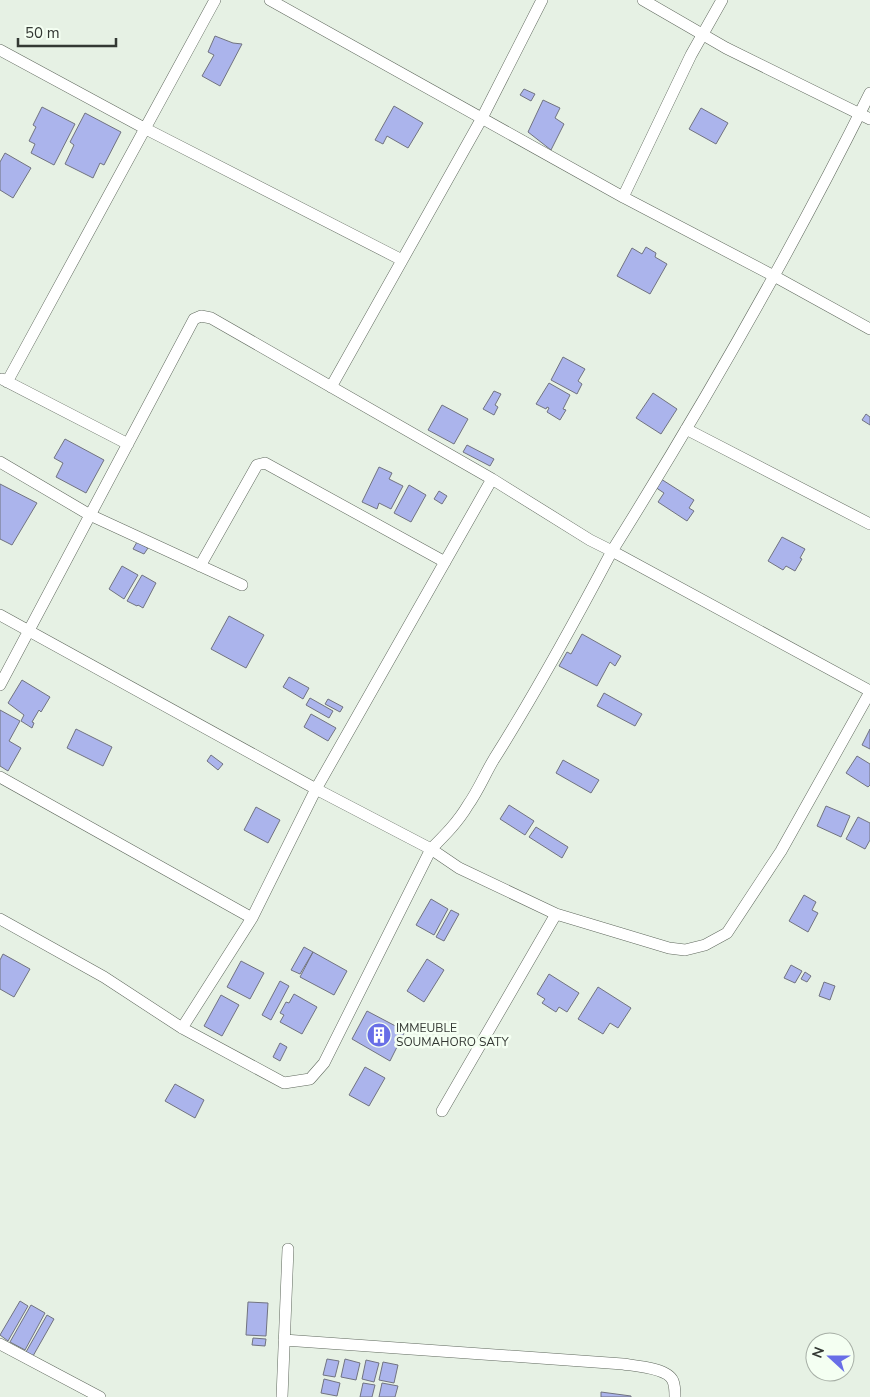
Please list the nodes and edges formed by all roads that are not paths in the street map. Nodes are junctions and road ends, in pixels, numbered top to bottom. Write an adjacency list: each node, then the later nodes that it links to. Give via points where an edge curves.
1 (215, 0): 12 (street)
2 (270, 0): 11 (street)
3 (542, 0): 11 (street)
4 (643, 0): 6 (street)
5 (722, 0): 6 (street)
6 (702, 35): 10 (street); 13 (street)
7 (3, 52): 8 (street); 12 (street)
8 (0, 65)
9 (870, 93): 10 (street)
10 (865, 116): 15 (street)
11 (482, 118): 13 (street); 14 (street)
12 (146, 128): 14 (street); 17 (street)
13 (623, 197): 15 (street)
14 (402, 260): 18 (street)
15 (774, 276): 16 (street); 19 (street)
16 (870, 329)
17 (3, 380): 20 (street)
18 (331, 387): 20 (street, via 211,318 201,316 194,319); 22 (street)
19 (686, 429): 24 (street); 25 (street)
20 (128, 444): 23 (street)
21 (0, 462): 23 (street)
22 (492, 479): 25 (street); 26 (street)
23 (90, 515): 27 (street); 30 (street)
24 (870, 524)
25 (612, 551): 32 (street); 35 (street, via 538,688 469,805)
26 (445, 562): 27 (street, via 265,463 257,465); 34 (street)
27 (200, 566): 28 (street)
28 (242, 585)
29 (0, 615): 30 (street)
30 (28, 629): 31 (street); 34 (street)
31 (0, 685)
32 (870, 692): 36 (street, via 781,851 728,933 705,945 685,950)
33 (0, 777): 37 (street)
34 (316, 789): 35 (street); 37 (street)
35 (432, 849): 36 (street, via 459,868); 39 (street, via 324,1064 310,1079 284,1083)
36 (556, 914): 40 (street)
37 (252, 918): 39 (street)
38 (0, 919): 39 (street, via 104,977)
39 (182, 1028)
40 (442, 1111)
41 (288, 1249): 42 (street)
42 (284, 1340): 45 (street); 46 (street, via 623,1364 663,1371 674,1382)
43 (0, 1344): 44 (street)
44 (100, 1397)
45 (282, 1397)
46 (675, 1397)

